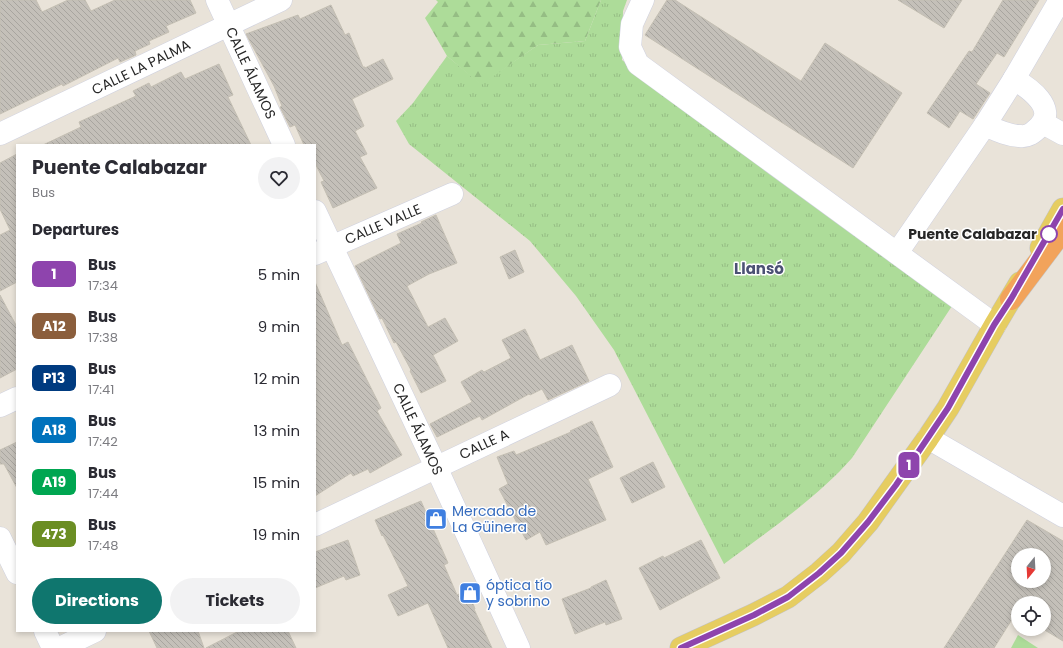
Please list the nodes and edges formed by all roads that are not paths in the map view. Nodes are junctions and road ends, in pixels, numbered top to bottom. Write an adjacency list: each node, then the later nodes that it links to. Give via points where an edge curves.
1 (217, 0): 5 (street, CALLE ÁLAMOS)
2 (281, 0): 5 (street, CALLE LA PALMA)
3 (643, 0): 17 (street, via 632,24 630,47 638,64)
4 (1060, 0): 6 (street)
5 (228, 25): 9 (street, CALLE LA PALMA); 11 (street, CALLE ÁLAMOS)
6 (1014, 79): 7 (street, via 1038,97 1045,110); 8 (street)
7 (1043, 123): 8 (street, via 1032,134 1022,136 1010,135); 10 (street)
8 (985, 126): 17 (street)
9 (0, 134)
10 (1063, 134)
11 (284, 144)
12 (452, 194): 16 (street, CALLE VALLE)
13 (1063, 209): 18 (main road)
14 (316, 216): 16 (street, CALLE ÁLAMOS)
15 (1063, 230): 18 (highway)
16 (323, 250): 24 (street, CALLE ÁLAMOS)
17 (897, 253): 19 (street)
18 (1011, 299): 19 (main road)
19 (994, 325): 23 (main road, via 948,408)
20 (610, 385): 24 (street, CALLE A)
21 (16, 398): 22 (street)
22 (0, 406)
23 (928, 438): 25 (street); 34 (main road, via 868,522 841,553 819,573 788,597)
24 (436, 467): 26 (street, CALLE A); 33 (street, CALLE ÁLAMOS)
25 (1063, 516)
26 (316, 525)
27 (0, 538): 28 (street)
28 (16, 571)
29 (45, 632): 31 (street)
30 (93, 632): 32 (street)
31 (53, 648)
32 (60, 648)
33 (520, 648)
34 (681, 648)

